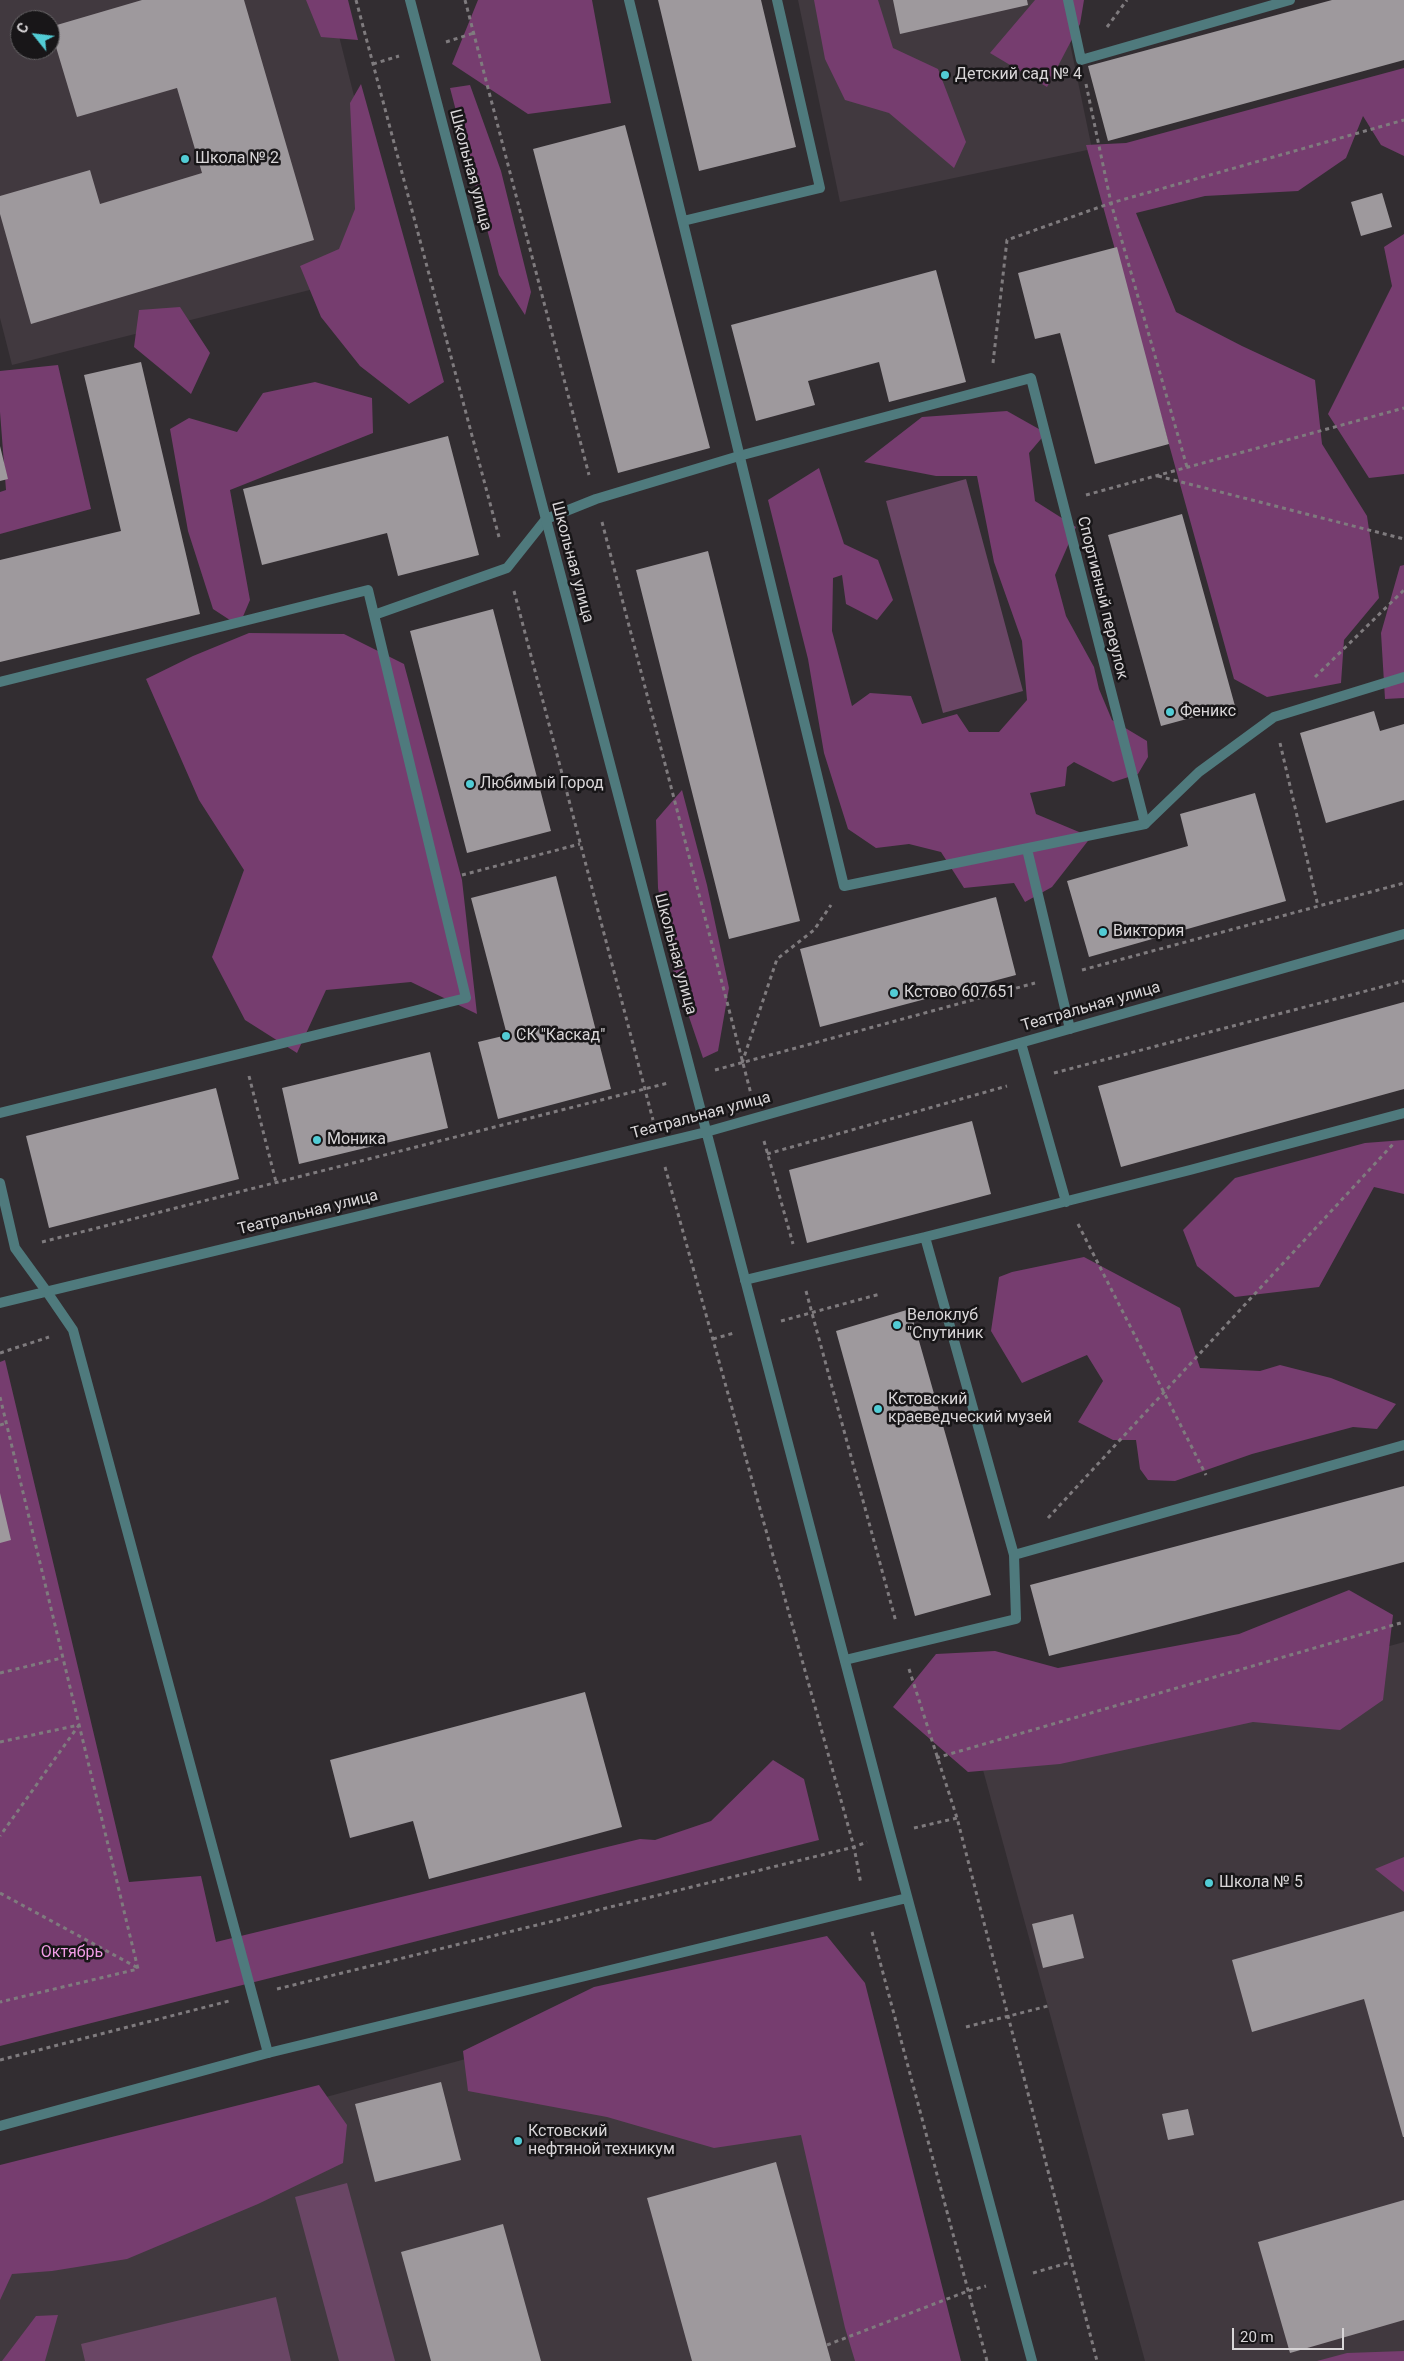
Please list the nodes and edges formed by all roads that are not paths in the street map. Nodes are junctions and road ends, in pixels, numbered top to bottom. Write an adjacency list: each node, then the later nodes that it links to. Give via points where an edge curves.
1 (410, 0): 8 (street, Школьная улица)
2 (629, 0): 6 (street)
3 (777, 0): 6 (street, via 820,188)
4 (1068, 0): 5 (street, via 1081,60)
5 (1290, 0)
6 (682, 221): 7 (street)
7 (739, 456): 8 (street, via 596,499); 12 (street, Спортивный переулок, via 1031,378); 13 (street, via 844,886)
8 (546, 519): 9 (street, via 508,568); 19 (street, Школьная улица)
9 (374, 615): 11 (street, via 368,590); 18 (street, via 466,998)
10 (1404, 677): 12 (street, via 1274,717 1199,772)
11 (0, 682)
12 (1145, 824): 13 (street)
13 (1027, 849): 15 (street)
14 (1404, 934): 15 (street, Театральная улица)
15 (1070, 1029): 16 (street, Театральная улица)
16 (1021, 1042): 19 (street, Театральная улица); 21 (street)
17 (1404, 1112): 21 (street)
18 (0, 1113)
19 (706, 1132): 23 (street, Школьная улица); 24 (street, Театральная улица)
20 (0, 1183): 24 (street, via 15,1248)
21 (1066, 1202): 22 (street)
22 (925, 1237): 23 (street); 27 (street)
23 (745, 1280): 28 (street, Школьная улица)
24 (47, 1292): 25 (street, Театральная улица); 30 (street, via 73,1330)
25 (0, 1303)
26 (1404, 1445): 27 (street)
27 (1014, 1555): 28 (street, via 1016,1618)
28 (844, 1660): 29 (street, Школьная улица)
29 (907, 1898): 30 (street); 32 (street, Школьная улица)
30 (268, 2053): 31 (street)
31 (0, 2126)
32 (1032, 2361)

